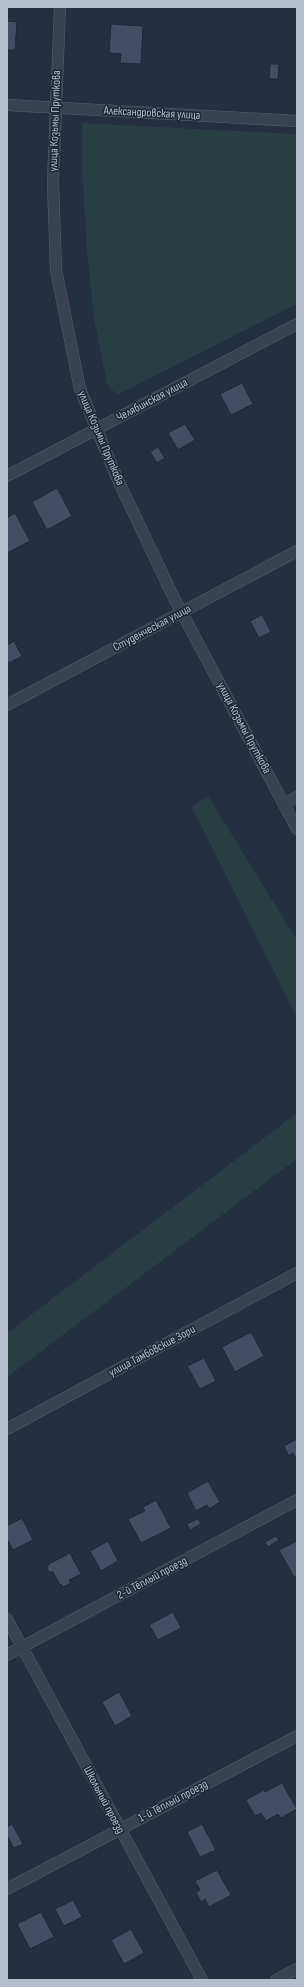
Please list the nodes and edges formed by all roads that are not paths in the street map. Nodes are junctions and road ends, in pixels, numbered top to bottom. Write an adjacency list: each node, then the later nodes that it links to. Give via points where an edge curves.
1 (60, 7): 3 (street, улица Козьмы Пруткова)
2 (7, 105): 3 (street, Александровская улица)
3 (56, 108): 4 (street, Александровская улица); 6 (street, улица Козьмы Пруткова, via 53,182 56,270 80,389)
4 (297, 121)
5 (297, 324): 6 (street, Челябинская улица)
6 (97, 430): 7 (street, Челябинская улица); 9 (street, улица Козьмы Пруткова, via 117,478)
7 (7, 476)
8 (297, 551): 9 (street, Студенческая улица)
9 (182, 612): 10 (street, Студенческая улица); 12 (street, улица Козьмы Пруткова)
10 (7, 705)
11 (297, 796): 12 (street)
12 (284, 804): 13 (street, улица Козьмы Пруткова)
13 (297, 829)
14 (297, 1272): 15 (street, улица Тамбовские Зори)
15 (7, 1429)
16 (297, 1500): 18 (street, 2-й Тёплый проезд)
17 (7, 1619): 18 (street, Школьный проезд)
18 (22, 1647): 19 (street, 2-й Тёплый проезд); 21 (street, Школьный проезд)
19 (7, 1655)
20 (297, 1736): 21 (street, 1-й Тёплый проезд)
21 (120, 1829): 22 (street, 1-й Тёплый проезд); 24 (street, Школьный проезд)
22 (7, 1889)
23 (297, 1969): 25 (street)
24 (202, 1980)
25 (276, 1980)

